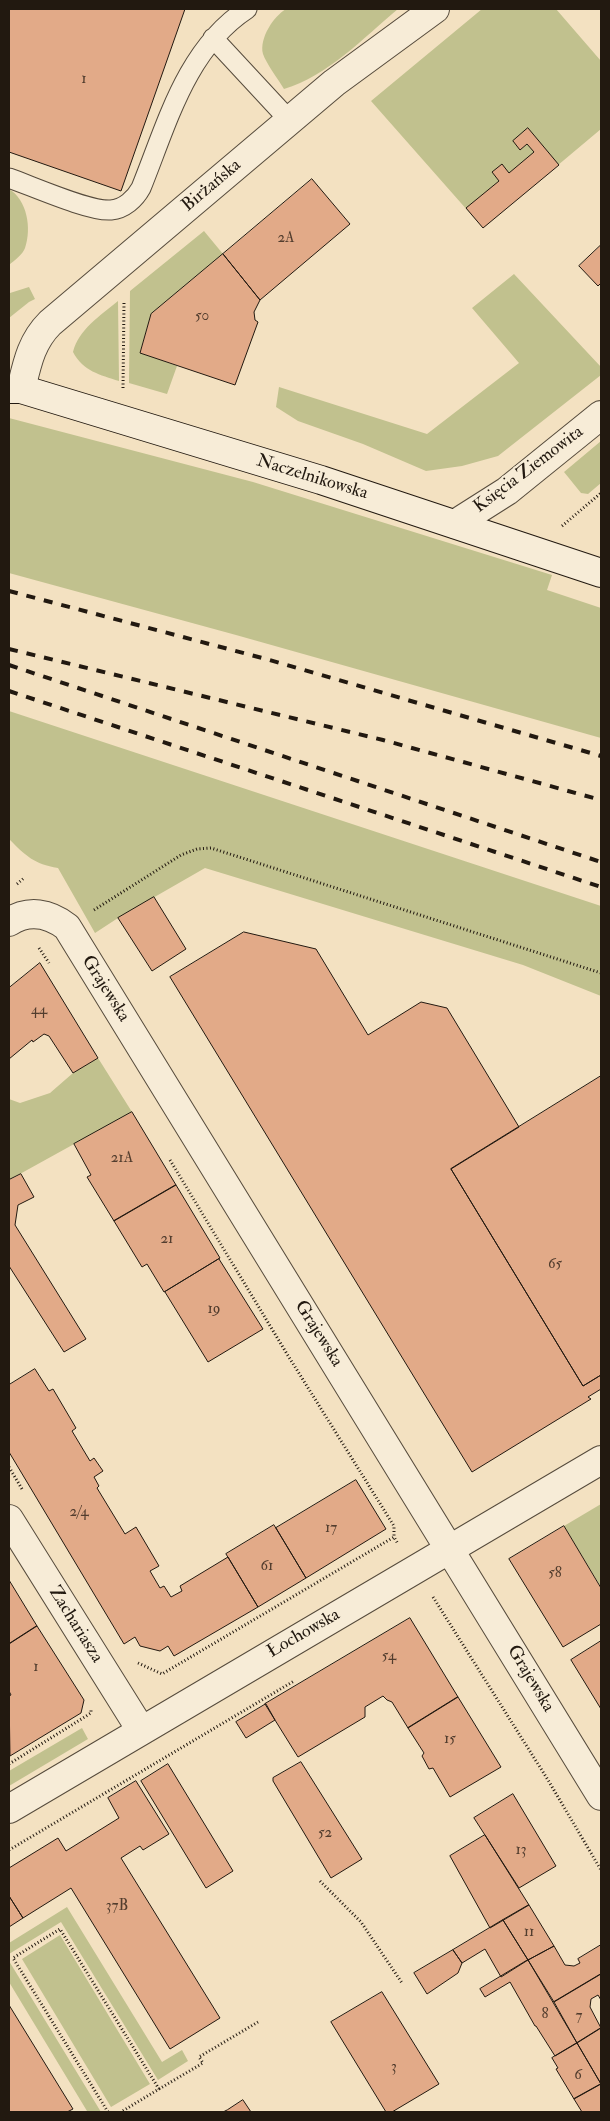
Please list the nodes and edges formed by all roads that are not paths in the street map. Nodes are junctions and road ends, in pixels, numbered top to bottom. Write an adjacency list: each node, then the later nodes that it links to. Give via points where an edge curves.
1 (247, 9): 3 (lane)
2 (435, 9): 4 (street, Birżańska, via 334,83)
3 (213, 38): 4 (lane); 5 (lane, via 184,84 138,194 126,204 114,210 96,209)
4 (290, 120): 6 (street, Birżańska, via 50,323 32,346)
5 (9, 178)
6 (13, 386): 8 (street, Naczelnikowska)
7 (601, 415): 8 (street, Księcia Ziemowita, via 507,491)
8 (455, 524): 9 (street, Naczelnikowska)
9 (601, 573)
10 (9, 922): 13 (street, Grajewska, via 28,914 39,914 50,916 67,927)
11 (601, 1460): 13 (street, Łochowska)
12 (9, 1519): 14 (street, Zachariasza)
13 (450, 1548): 14 (street, Łochowska); 15 (street, Grajewska)
14 (140, 1730): 16 (street, Łochowska)
15 (601, 1796)
16 (9, 1809)

